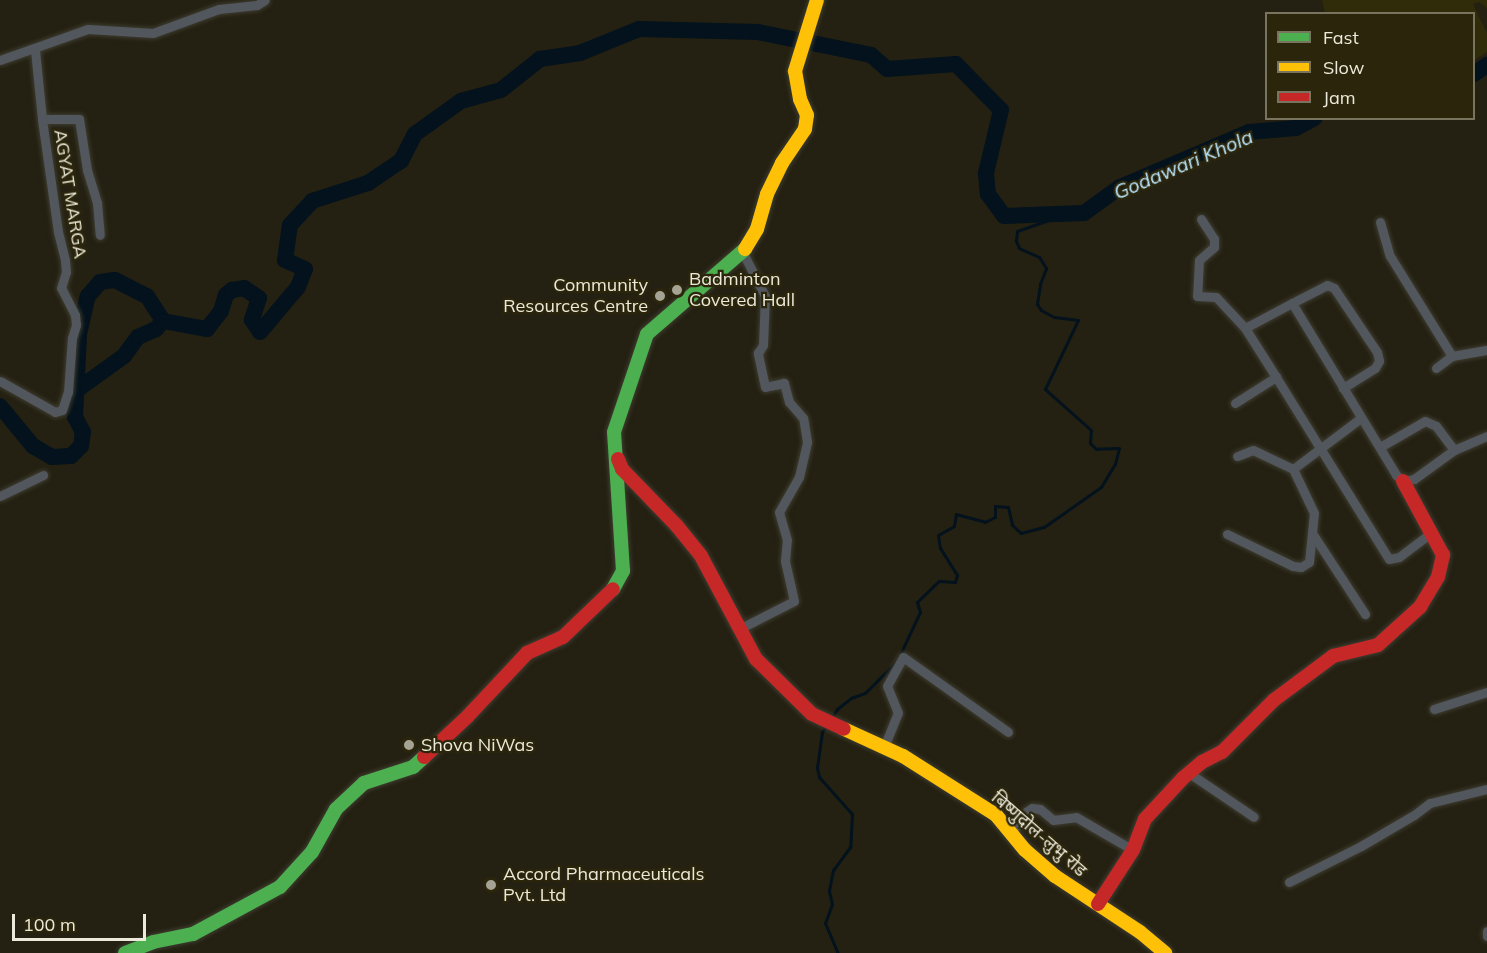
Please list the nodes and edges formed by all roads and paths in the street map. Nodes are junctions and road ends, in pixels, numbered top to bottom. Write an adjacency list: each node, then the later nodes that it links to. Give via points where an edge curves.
1 (265, 0): 3 (street, via 257,5 219,9 153,33 88,29)
2 (817, 0): 9 (street, via 796,70 800,99 807,115 805,129 782,162 767,194 758,229)
3 (35, 50): 4 (street); 5 (street, AGYAT MARGA)
4 (0, 60)
5 (42, 119): 8 (street, via 78,119 97,203); 16 (street, AGYAT MARGA, via 65,260 66,272 60,288 75,315 76,325 66,404 55,412)
6 (1201, 219): 11 (street, via 1214,239 1214,247 1199,260 1197,296 1216,297)
7 (1380, 222): 13 (street, via 1390,256)
8 (99, 235)
9 (742, 253): 24 (street, via 647,334 614,432); 34 (street, via 765,296 758,354 765,387 784,383 789,402 803,418 807,442 799,477 779,512 787,540 785,561 794,601)
10 (1292, 303): 11 (street); 17 (street); 17 (street, via 1327,285 1334,288 1377,352 1379,361 1375,368)
11 (1245, 328): 15 (street)
12 (1487, 350): 13 (street)
13 (1452, 356): 14 (street)
14 (1436, 368)
15 (1276, 377): 18 (street); 22 (street)
16 (0, 381)
17 (1343, 388): 19 (street)
18 (1235, 403)
19 (1361, 418): 21 (street); 22 (street)
20 (1487, 436): 23 (street)
21 (1380, 447): 23 (street, via 1425,421 1436,426); 28 (street)
22 (1320, 449): 26 (street); 31 (street, via 1389,559 1399,557)
23 (1454, 450): 28 (street, via 1414,479)
24 (616, 455): 34 (street, बिष्णुदोल-लुभु रोड, via 622,469 701,556); 48 (street, via 623,571 596,608 563,637 527,653 413,767 364,783 336,809 312,852 280,887 194,934 153,942)
25 (1237, 456): 26 (street, via 1253,450)
26 (1293, 469): 30 (street, via 1314,513)
27 (43, 475): 29 (street)
28 (1403, 481): 31 (street)
29 (0, 496)
30 (1312, 533): 32 (street, via 1309,562 1301,567); 33 (street)
31 (1431, 533): 39 (street, via 1443,555 1438,577 1420,607 1391,636 1378,645 1333,656 1274,700 1222,752)
32 (1227, 534)
33 (1365, 614)
34 (741, 628): 38 (street, बिष्णुदोल-लुभु रोड, via 756,659 812,714)
35 (1487, 692): 36 (street)
36 (1434, 709)
37 (1008, 732): 38 (street, via 903,657 887,686 898,713)
38 (884, 747): 42 (street, बिष्णुदोल-लुभु रोड, via 996,815)
39 (1189, 773): 41 (street); 43 (street, via 1145,819)
40 (1487, 789): 44 (street, via 1430,803 1361,846)
41 (1254, 817)
42 (1011, 833): 43 (street, via 1026,812 1040,809 1053,820 1076,817); 45 (street, बिष्णुदोल-लुभु रोड, via 1055,876)
43 (1133, 850): 45 (street)
44 (1289, 882)
45 (1098, 904): 49 (street, बिष्णुदोल-लुभु रोड)
46 (1487, 931): 47 (street)
47 (1487, 936)
48 (125, 953)
49 (1165, 953)

